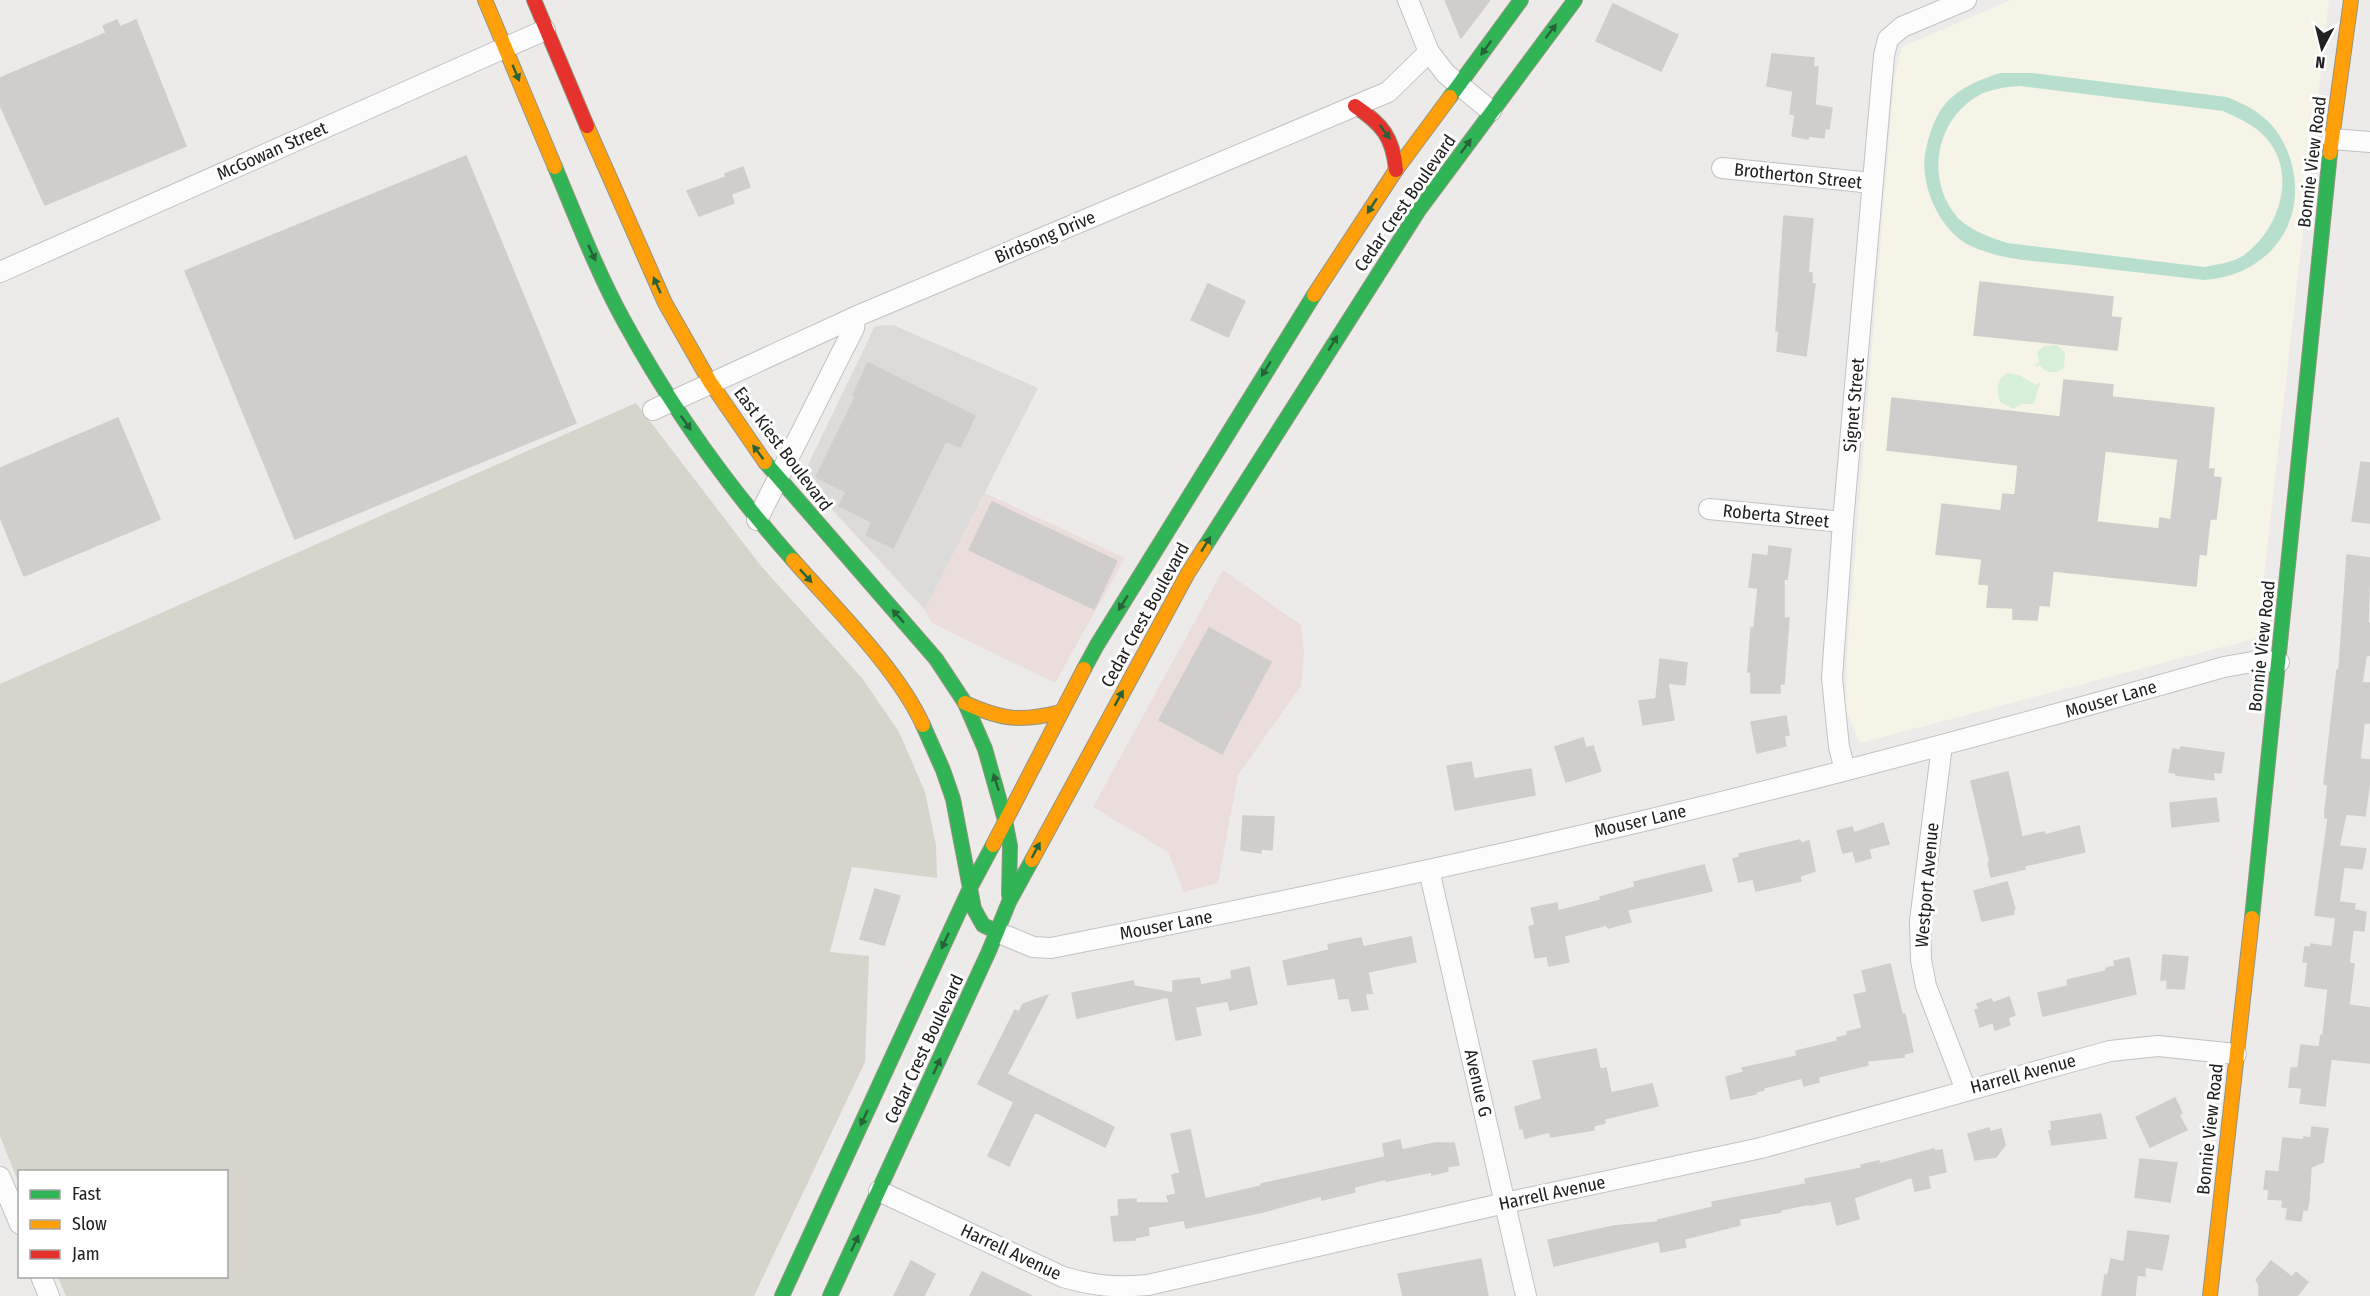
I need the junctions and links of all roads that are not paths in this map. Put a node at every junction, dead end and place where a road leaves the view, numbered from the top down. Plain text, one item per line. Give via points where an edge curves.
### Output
1 (485, 0) edge
2 (534, 0) edge
3 (1408, 0) edge
4 (1521, 0) edge
5 (1575, 0) edge
6 (1966, 0) edge
7 (2351, 0) edge
8 (545, 30) junction
9 (505, 49) junction
10 (1429, 52) junction
11 (1459, 85) junction
12 (1355, 105) junction
13 (1491, 111) junction
14 (2332, 139) junction
15 (2370, 142) edge
16 (1722, 168) dead end
17 (1396, 170) junction
18 (1873, 183) junction
19 (0, 272) edge
20 (855, 317) junction
21 (710, 382) junction
22 (671, 401) junction
23 (652, 410) dead end
24 (778, 479) junction
25 (1709, 509) dead end
26 (756, 520) junction
27 (1843, 522) junction
28 (2279, 662) junction
29 (965, 703) junction
30 (1061, 712) junction
31 (1942, 745) junction
32 (1845, 770) junction
33 (1005, 820) junction
34 (1429, 870) junction
35 (970, 888) junction
36 (1009, 902) junction
37 (997, 932) junction
38 (2236, 1054) junction
39 (1966, 1090) junction
40 (0, 1177) edge
41 (874, 1188) junction
42 (1505, 1203) junction
43 (18, 1219) edge
44 (42, 1278) edge
45 (2210, 1295) edge
46 (50, 1296) edge
47 (782, 1296) edge
48 (830, 1296) edge
49 (1526, 1296) edge

1 - 9 street
2 - 8 street, East Kiest Boulevard
3 - 10 street
4 -> 11 street, Cedar Crest Boulevard
13 -> 5 street, Cedar Crest Boulevard
6 - 18 street, Signet Street via 1902,27 1888,39
7 - 14 street, Bonnie View Road
8 - 9 street, McGowan Street
21 -> 8 street, East Kiest Boulevard via 665,303
9 - 19 street, McGowan Street
9 -> 22 street via 623,320
10 - 11 street
10 - 12 street, Birdsong Drive via 1388,92
11 - 13 street
11 - 17 street, Cedar Crest Boulevard
12 -> 17 street via 1384,127 1393,143
12 - 20 street, Birdsong Drive
36 -> 13 street, Cedar Crest Boulevard via 1183,570 1419,210
14 - 15 street
14 - 28 street, Bonnie View Road
16 - 18 street, Brotherton Street
17 -> 30 street, Cedar Crest Boulevard via 1293,326
18 - 27 street, Signet Street
20 - 21 street, Birdsong Drive
20 - 24 street via 854,328
21 - 22 street, Birdsong Drive
24 -> 21 street, East Kiest Boulevard
22 - 23 street, Birdsong Drive
22 -> 26 street
24 - 26 street
29 -> 24 street, East Kiest Boulevard via 936,659
25 - 27 street, Roberta Street
26 -> 35 street via 912,702 943,770
27 - 32 street, Signet Street via 1832,678
28 - 31 street, Mouser Lane via 2224,667
28 - 38 street, Bonnie View Road
29 - 30 street via 997,718 1028,721
33 -> 29 street, East Kiest Boulevard via 986,749
30 - 33 street, Cedar Crest Boulevard
31 - 32 street, Mouser Lane
31 - 39 street, Westport Avenue via 1920,921 1921,960 1926,986
32 - 34 street, Mouser Lane
33 - 35 street, Cedar Crest Boulevard
33 - 36 street, East Kiest Boulevard via 1010,846
34 - 37 street, Mouser Lane via 1052,948 1034,947
34 - 42 street, Avenue G
35 - 37 street via 974,909 983,925
35 -> 47 street, Cedar Crest Boulevard via 844,1174
36 - 37 street, Cedar Crest Boulevard
41 -> 37 street, Cedar Crest Boulevard
38 - 39 street, Harrell Avenue via 2158,1046 2110,1051
38 - 45 street, Bonnie View Road
39 - 42 street, Harrell Avenue via 1761,1148
40 - 43 street
41 - 42 street, Harrell Avenue via 1062,1277 1116,1288 1148,1285
48 -> 41 street, Cedar Crest Boulevard
42 - 49 street, Avenue G
44 - 46 street

